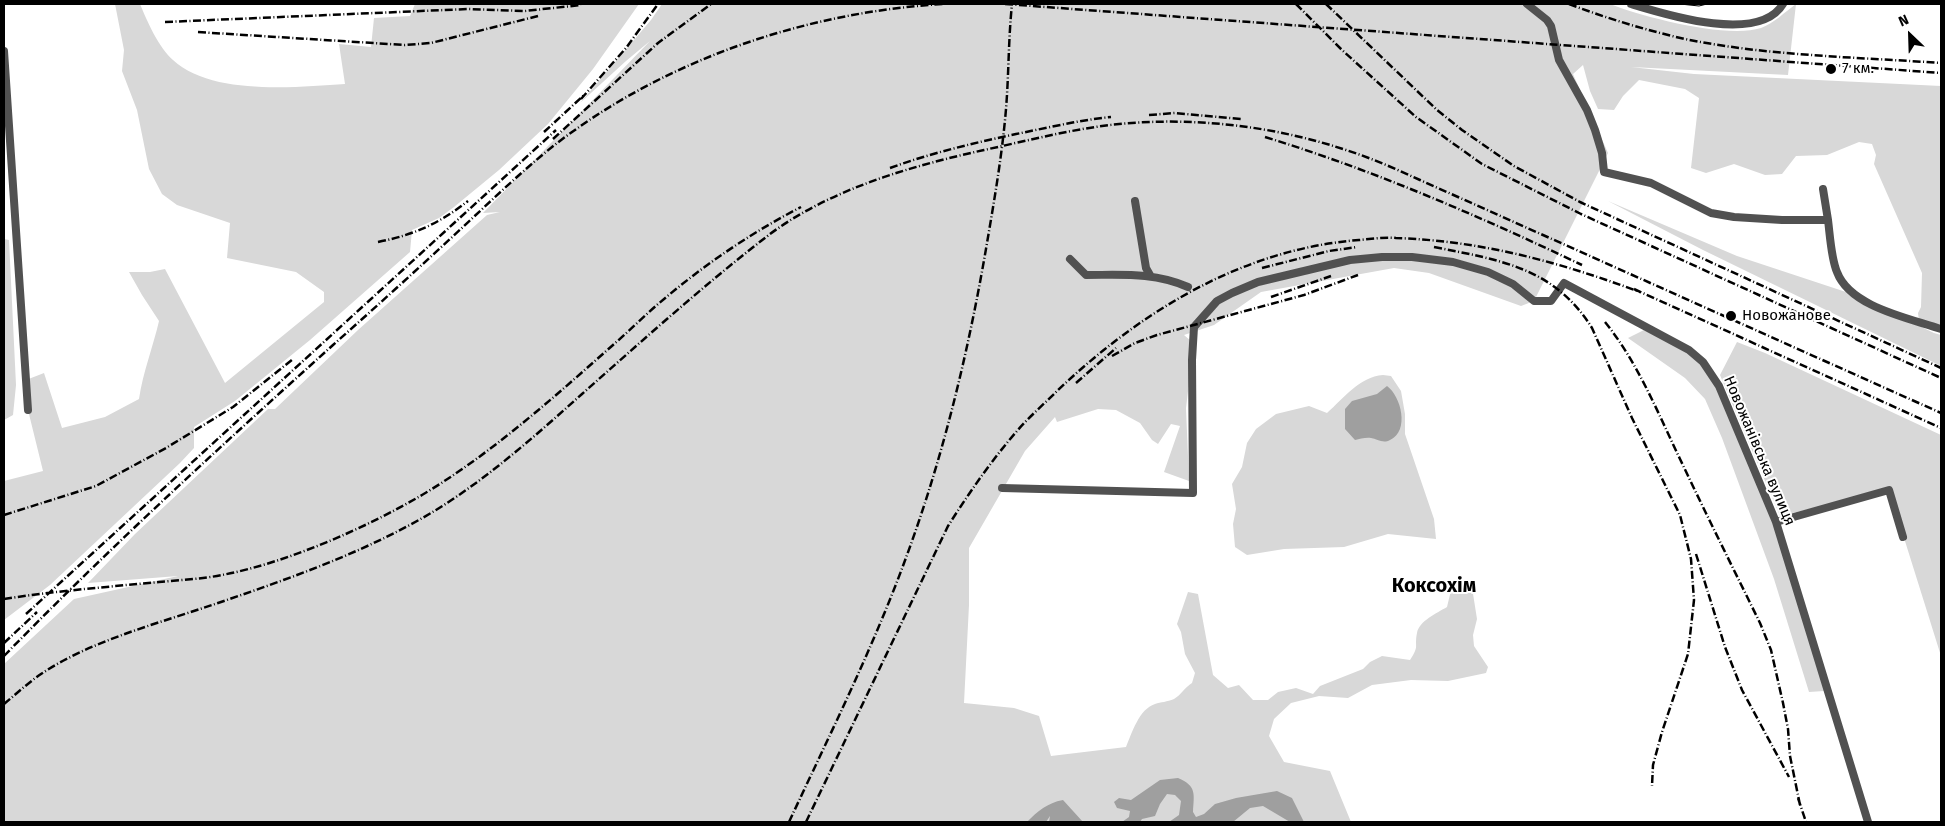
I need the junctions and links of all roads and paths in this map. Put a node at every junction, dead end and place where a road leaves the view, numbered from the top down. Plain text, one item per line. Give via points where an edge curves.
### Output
1 (1527, 4) edge
2 (1631, 4) edge
3 (1783, 4) edge
4 (1652, 7) edge
5 (4, 51) edge
6 (1823, 189) dead end
7 (1135, 200) dead end
8 (1828, 220) junction
9 (1070, 259) dead end
10 (1150, 275) junction
11 (1188, 287) dead end
12 (1941, 329) edge
13 (28, 410) dead end
14 (1002, 488) dead end
15 (1776, 522) junction
16 (1903, 537) dead end
17 (1868, 822) edge

1 - 8 street via 1551,26 1559,60 1595,130 1604,172 1651,183 1711,213 1782,220
2 - 4 street
3 - 4 street via 1771,17 1741,24 1721,24
5 - 13 street
6 - 8 street
7 - 10 street via 1146,268
8 - 12 street via 1836,272 1848,290 1874,306
9 - 10 street via 1086,275
10 - 11 street
14 - 15 street, Новожанівська вулиця via 1193,493 1194,327 1204,315 1218,301 1258,282 1350,260 1412,257 1488,272 1513,284 1534,301 1551,302 1564,283 1689,350 1703,362 1719,386
15 - 16 street via 1889,490
15 - 17 street, Новожанівська вулиця

